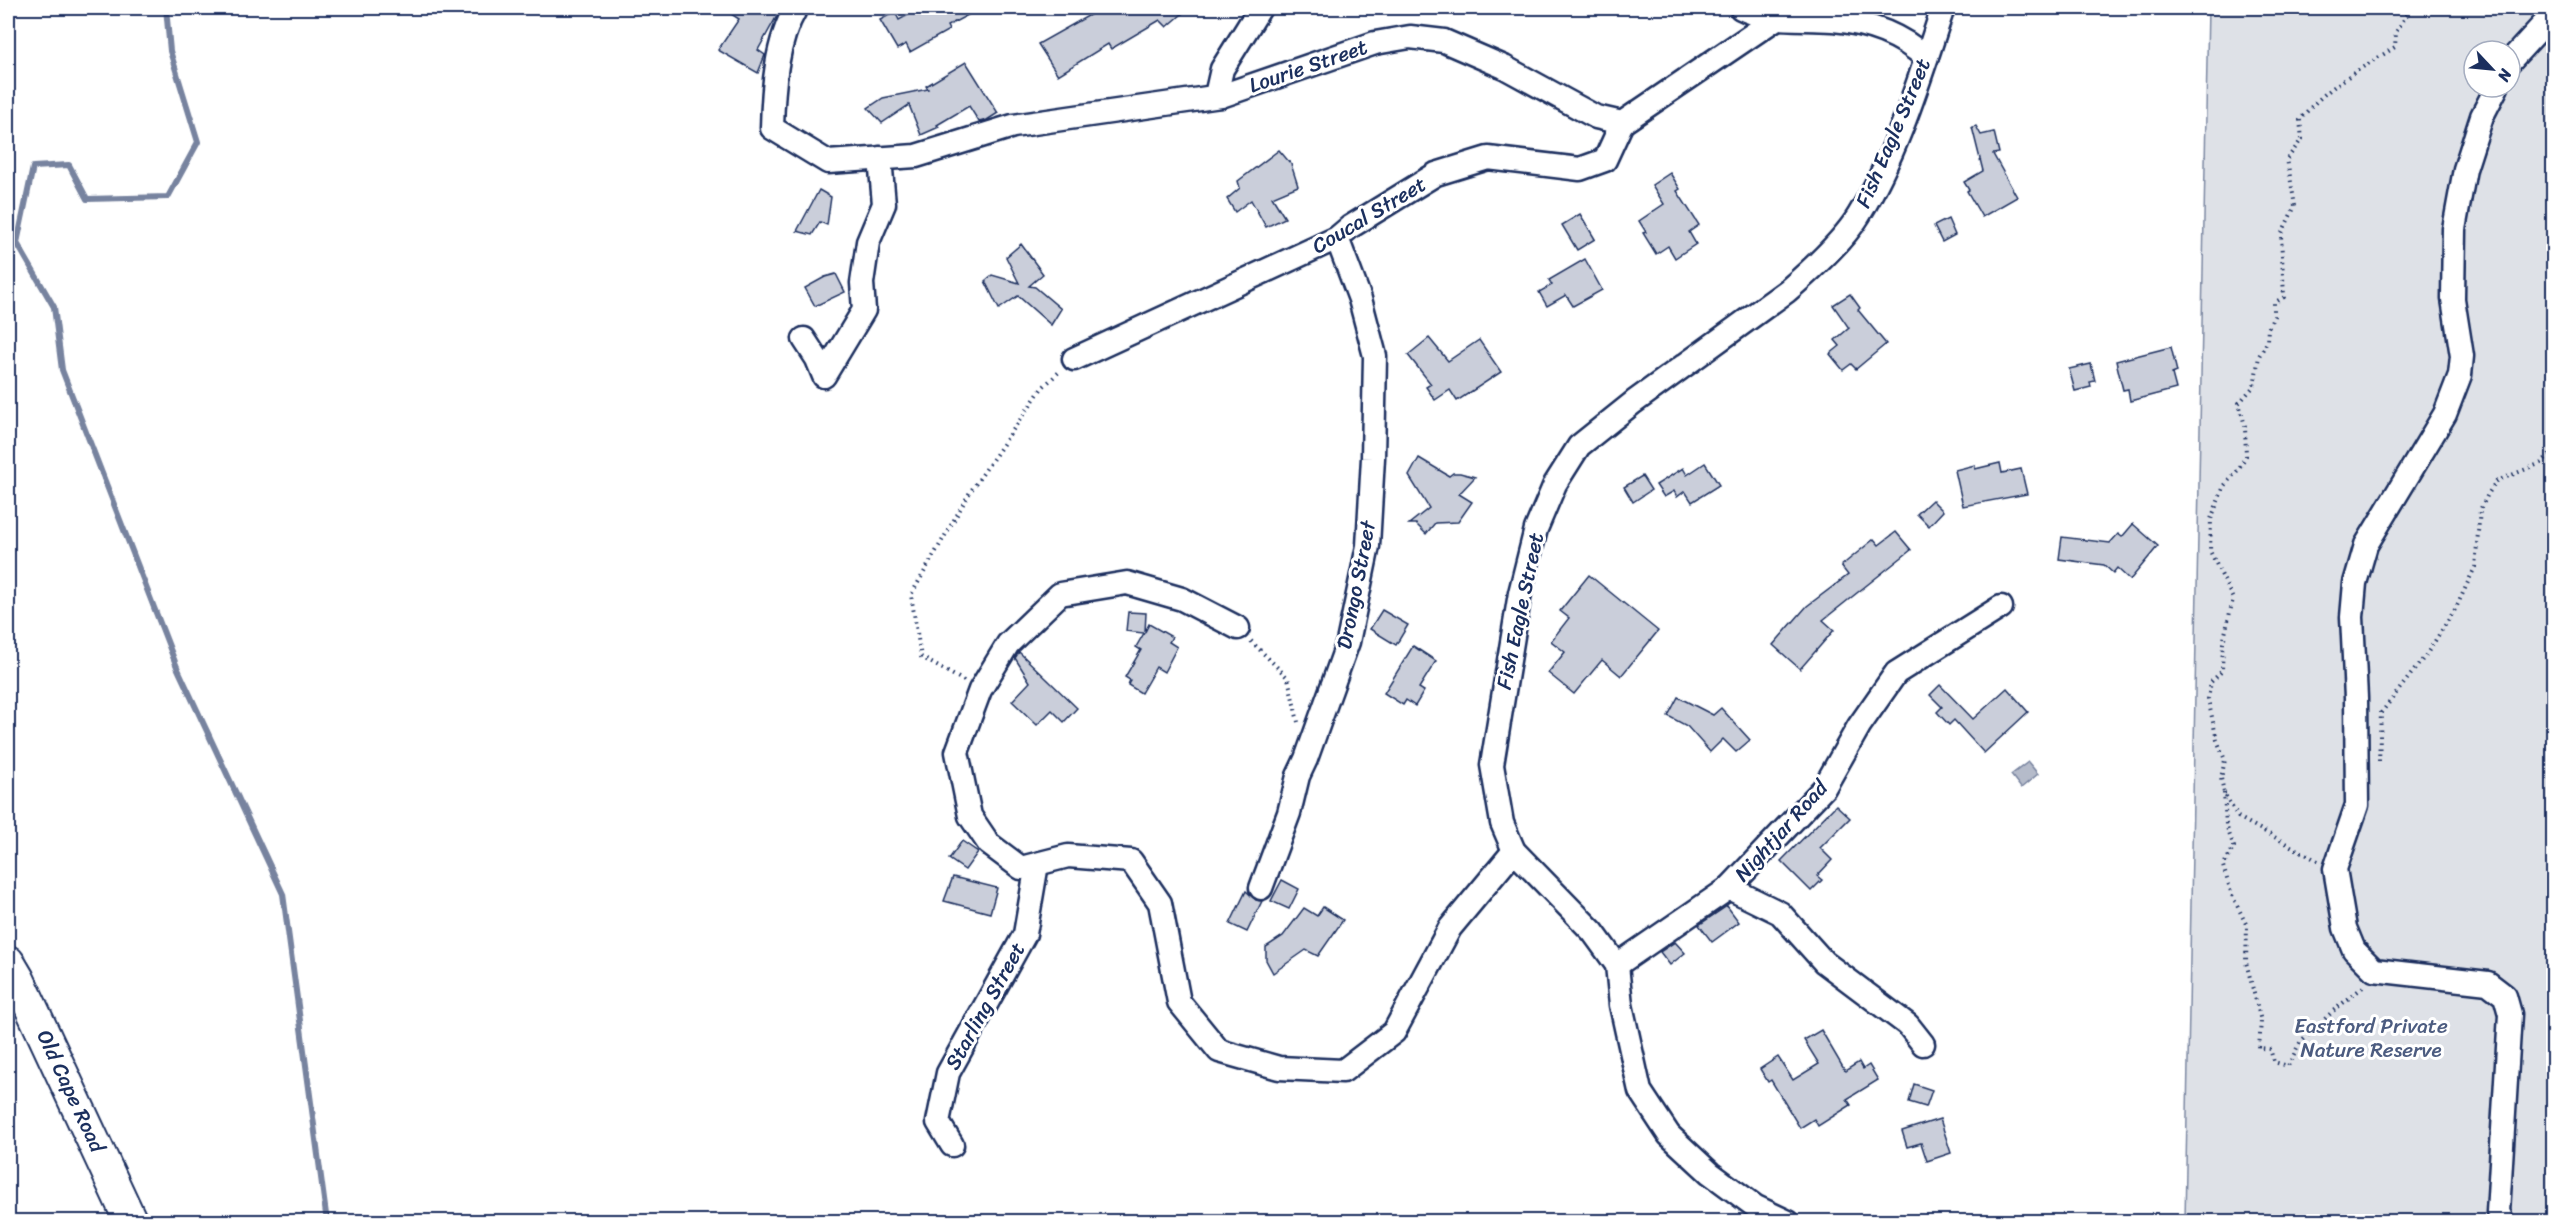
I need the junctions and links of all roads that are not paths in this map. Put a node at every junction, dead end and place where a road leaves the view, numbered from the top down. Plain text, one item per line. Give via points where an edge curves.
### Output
1 (796, 8) edge
2 (1260, 8) edge
3 (1943, 8) edge
4 (1756, 12) edge
5 (2553, 13) edge
6 (2522, 48) edge
7 (1926, 58) junction
8 (1221, 96) junction
9 (2491, 99) edge
10 (1622, 123) junction
11 (880, 158) junction
12 (1336, 238) junction
13 (804, 339) dead end
14 (1074, 358) road end
15 (2001, 606) dead end
16 (1238, 628) road end
17 (1514, 851) junction
18 (1037, 864) junction
19 (1262, 888) dead end
20 (1729, 888) junction
21 (8, 962) edge
22 (1617, 965) junction
23 (1923, 1044) dead end
24 (952, 1145) dead end
25 (131, 1221) edge
26 (1788, 1221) edge
27 (2503, 1221) edge

1 - 11 street, Lourie Street via 789,20 773,85 772,128 828,162
2 - 8 street via 1222,69 1217,91
3 - 7 street, Fish Eagle Street
4 - 7 street via 1880,28 1911,44
4 - 10 street
5 - 6 street
7 - 17 street, Fish Eagle Street via 1886,162 1852,224 1787,291 1579,446 1555,484 1536,529 1520,593 1492,765 1502,823
8 - 10 street, Lourie Street via 1375,43 1410,37 1444,41 1504,67 1596,117
8 - 11 street, Lourie Street via 1013,126 916,156
9 - 27 street via 2465,169 2454,229 2453,299 2462,356 2460,375 2445,414 2366,545 2355,583 2352,617 2357,805 2335,869 2345,928 2354,950 2374,970 2488,983 2505,996 2510,1014 2498,1212
10 - 12 street, Coucal Street via 1605,160 1580,170 1488,158 1436,174
11 - 13 street via 884,204 868,242 862,283 864,310 824,376
12 - 14 street, Coucal Street
12 - 19 street, Drongo Street via 1360,299 1375,356 1368,546 1348,642
15 - 20 street, Nightjar Road via 1896,673 1859,726 1824,788
16 - 18 street via 1182,599 1127,584 1060,594 1008,644 980,690 957,752 970,816 989,844 1021,868
17 - 18 street via 1450,928 1394,1032 1343,1071 1279,1068 1219,1051 1179,1002 1160,903 1131,861 1068,856
17 - 22 street, Fish Eagle Street via 1593,932
18 - 24 street, Starling Street via 1025,934 948,1072 938,1122
20 - 22 street, Nightjar Road
20 - 23 street via 1780,913 1824,962 1908,1025
21 - 25 street, Old Cape Road
22 - 26 street via 1621,1005 1641,1091 1669,1136 1756,1207

